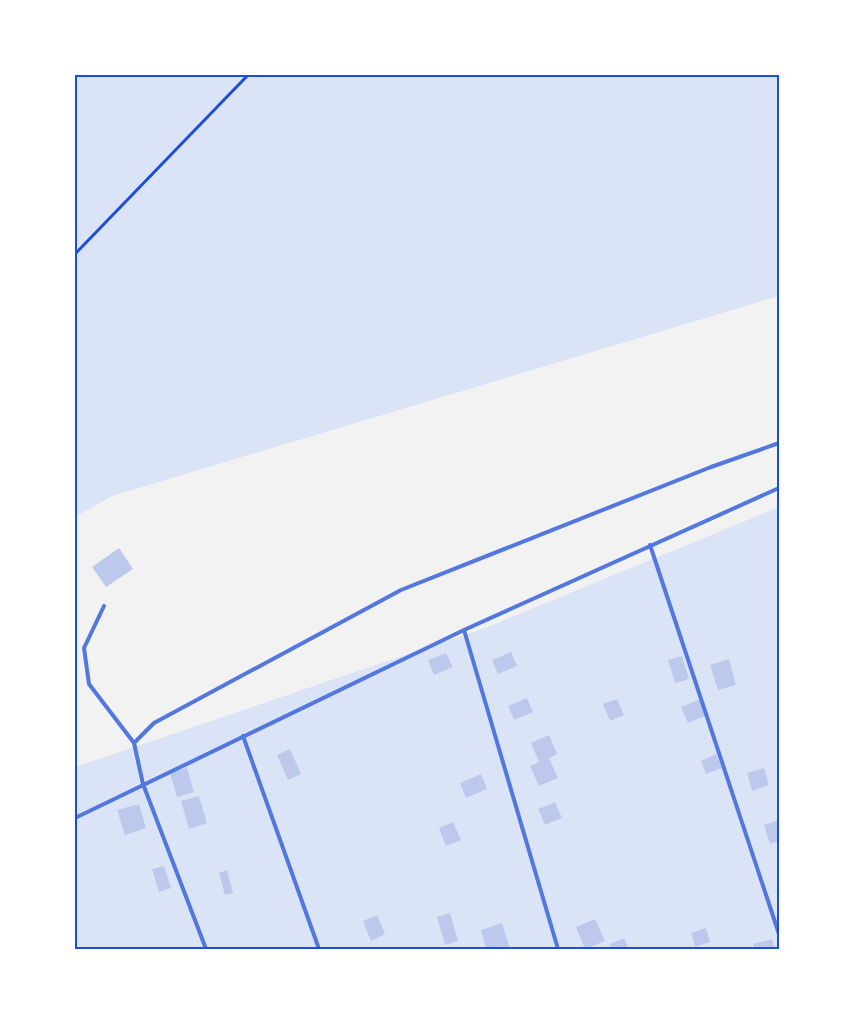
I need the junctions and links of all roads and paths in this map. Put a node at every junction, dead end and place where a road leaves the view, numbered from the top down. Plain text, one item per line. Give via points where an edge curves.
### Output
1 (248, 75) edge
2 (75, 254) edge
3 (779, 443) edge
4 (779, 488) edge
5 (650, 545) junction
6 (104, 606) dead end
7 (464, 630) junction
8 (243, 736) junction
9 (134, 743) junction
10 (143, 784) junction
11 (75, 818) edge
12 (779, 934) edge
13 (206, 949) edge
14 (320, 949) edge
15 (558, 949) edge

1 - 2 path
3 - 9 lane via 401,590 154,723
4 - 5 lane
5 - 7 lane
5 - 12 lane
6 - 9 lane via 84,648 89,684
7 - 8 lane
7 - 15 lane
8 - 10 lane
8 - 14 lane
9 - 10 lane
10 - 11 lane
10 - 13 lane

